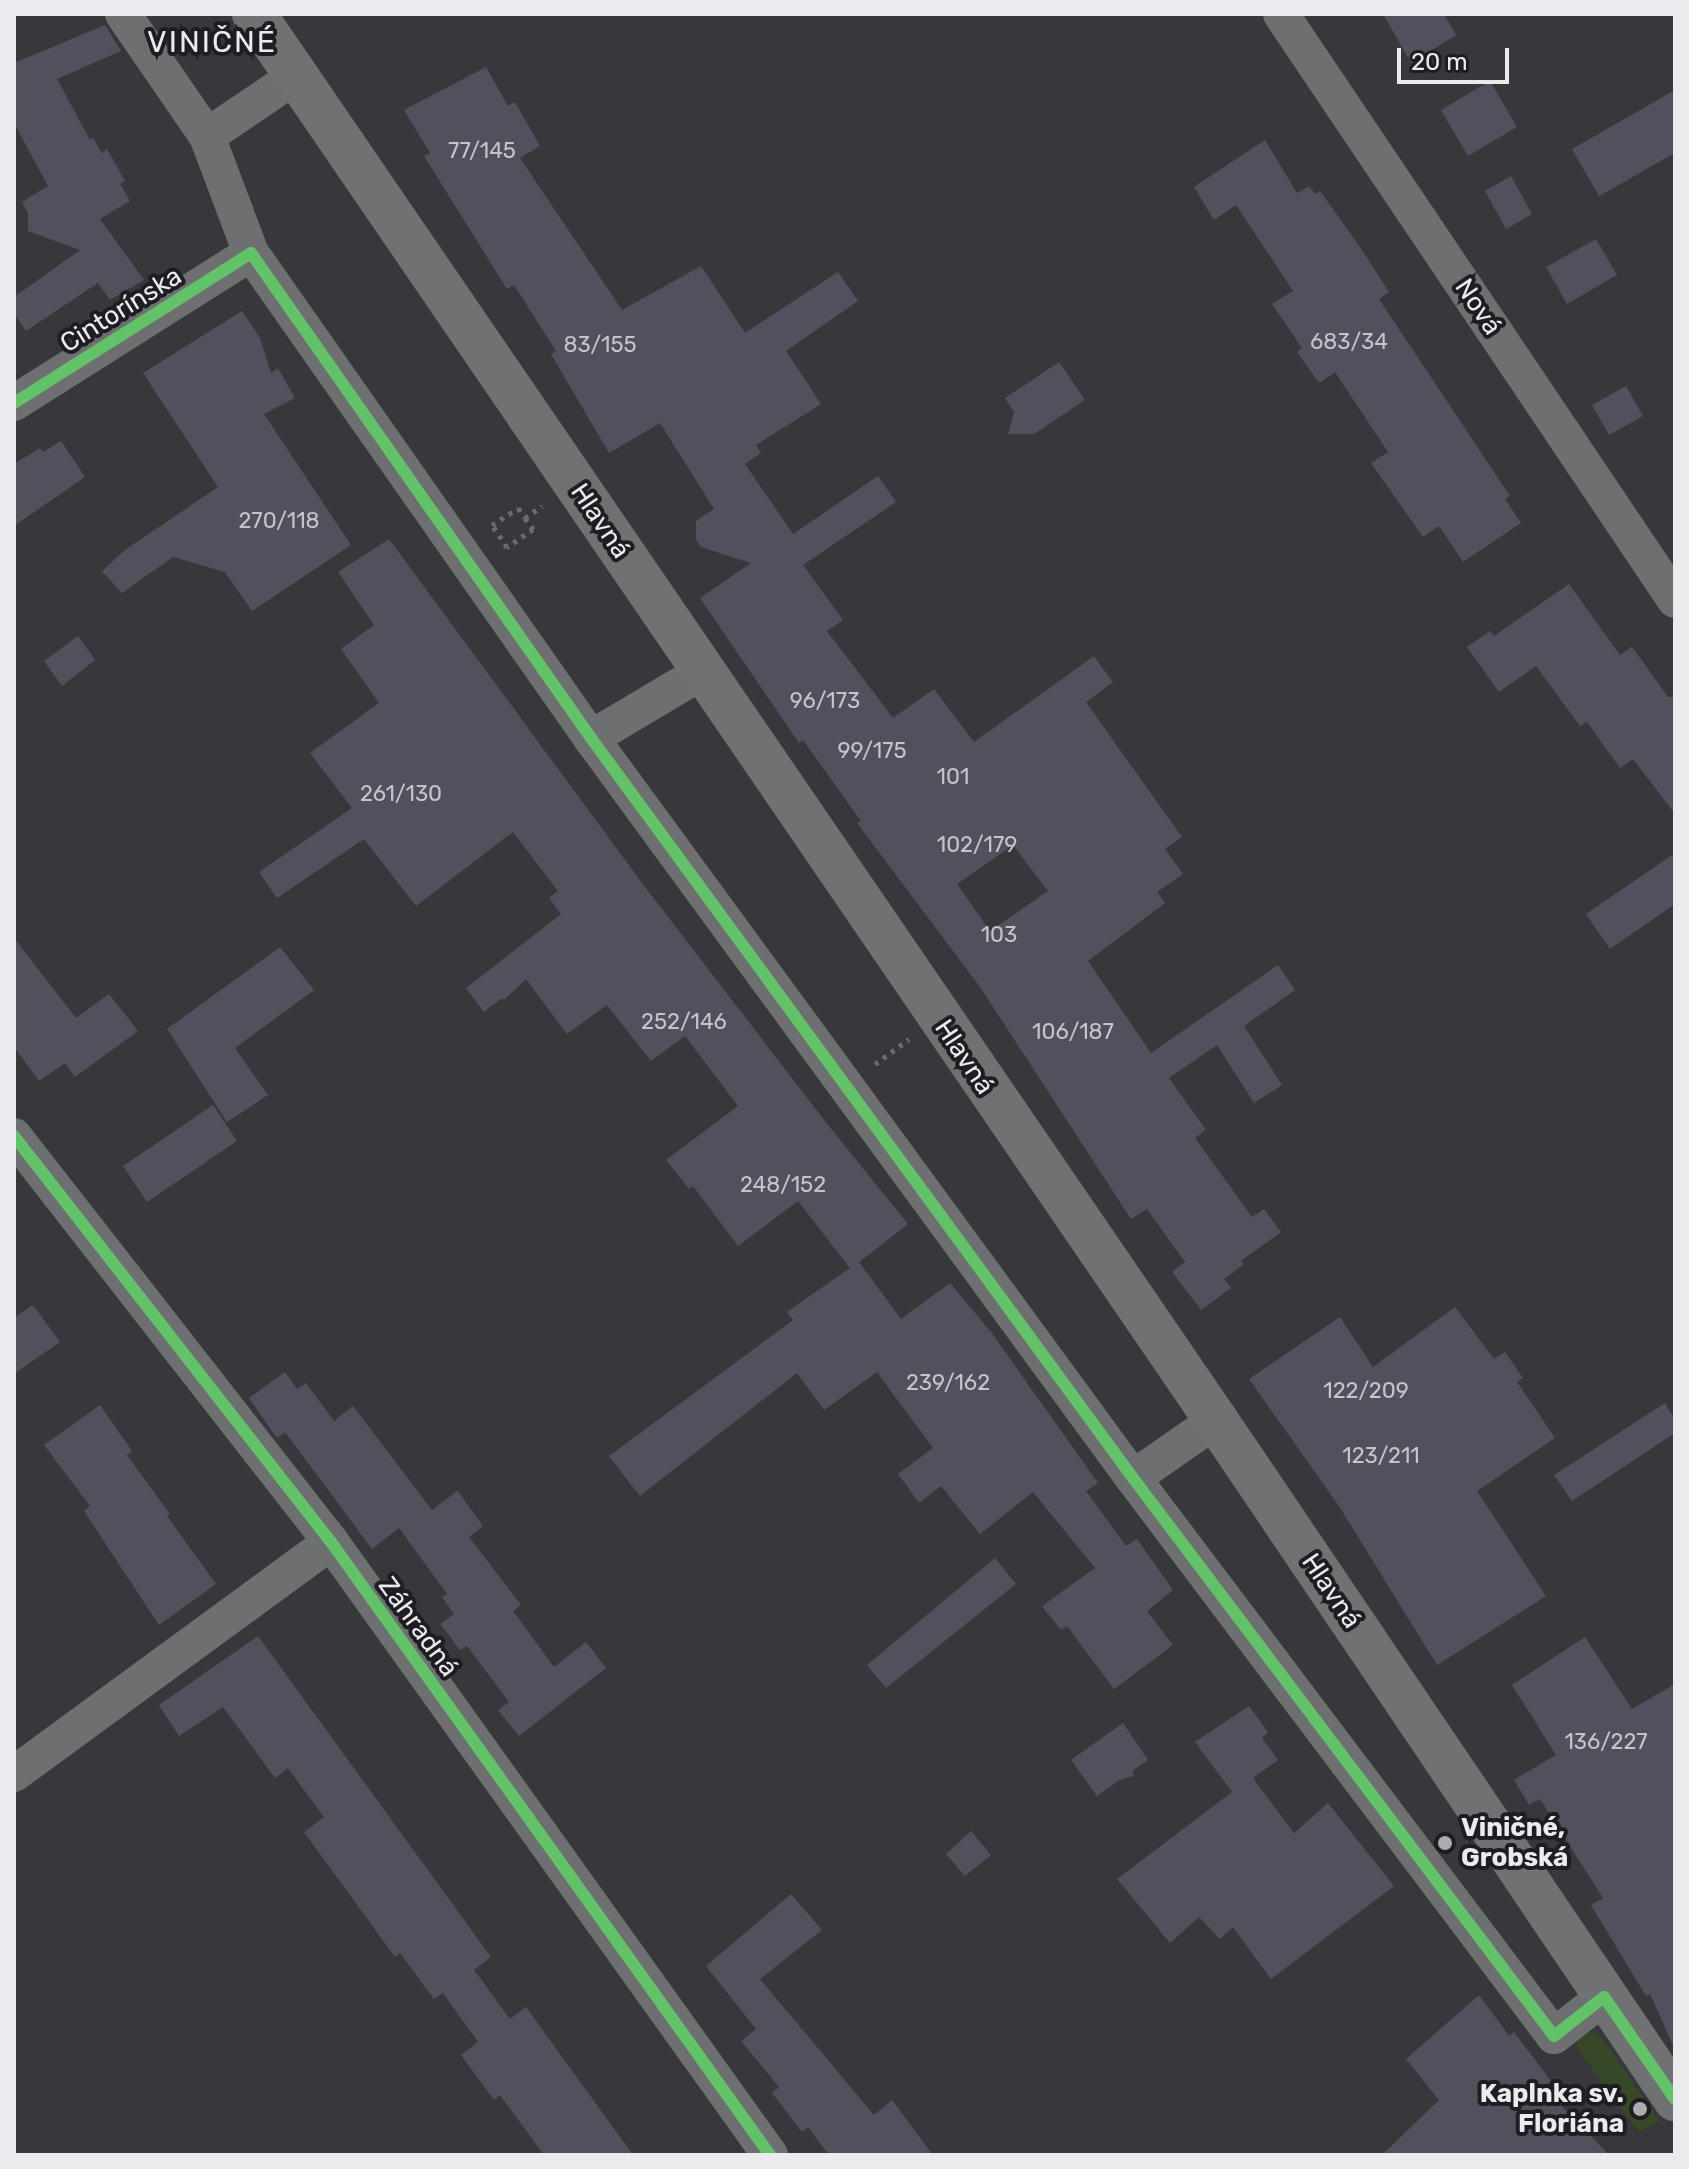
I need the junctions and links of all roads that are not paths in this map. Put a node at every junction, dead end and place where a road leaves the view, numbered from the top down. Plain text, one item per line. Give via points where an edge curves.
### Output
1 (123, 14) edge
2 (254, 14) edge
3 (1281, 14) edge
4 (296, 76) junction
5 (207, 136) junction
6 (251, 253) junction
7 (14, 403) edge
8 (1675, 600) edge
9 (702, 672) junction
10 (591, 738) junction
11 (14, 1136) edge
12 (1216, 1420) junction
13 (1133, 1478) junction
14 (331, 1542) junction
15 (14, 1774) edge
16 (1604, 1997) junction
17 (1675, 2099) edge
18 (770, 2155) edge

1 - 5 street
2 - 4 main road, Hlavná
3 - 8 street, Nová
4 - 5 street
4 - 9 main road, Hlavná
5 - 6 street
6 - 7 street, Cintorínska
6 - 10 street
9 - 10 street
9 - 12 main road, Hlavná
10 - 13 street
11 - 14 street, Záhradná
12 - 13 street
12 - 16 main road, Hlavná
13 - 16 street via 1554,2036
14 - 15 street
14 - 18 street, Záhradná
16 - 17 main road, Hlavná

